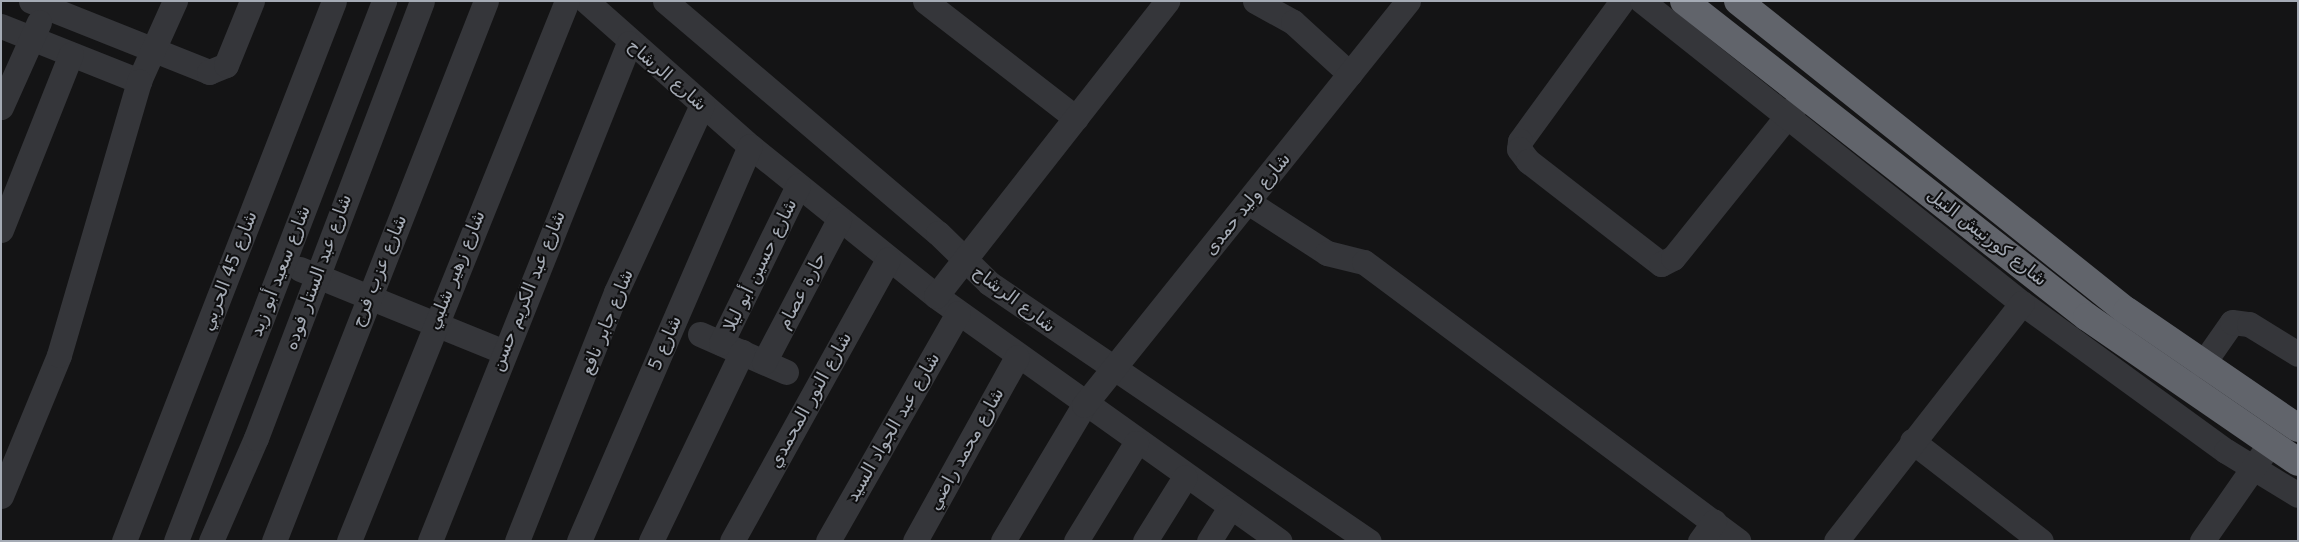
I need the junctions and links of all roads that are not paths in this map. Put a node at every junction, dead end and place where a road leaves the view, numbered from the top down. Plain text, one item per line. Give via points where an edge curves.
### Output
1 (175, 1) edge
2 (252, 1) edge
3 (334, 1) edge
4 (384, 1) edge
5 (422, 1) edge
6 (486, 1) edge
7 (567, 1) edge
8 (586, 1) edge
9 (665, 1) edge
10 (925, 1) edge
11 (1167, 1) edge
12 (1255, 1) edge
13 (1408, 1) edge
14 (1622, 1) edge
15 (1642, 1) edge
16 (1684, 1) edge
17 (1738, 1) edge
18 (38, 4) edge
19 (1, 26) edge
20 (32, 38) junction
21 (629, 43) junction
22 (153, 51) junction
23 (71, 54) junction
24 (1350, 74) junction
25 (139, 81) junction
26 (1805, 95) junction
27 (702, 105) junction
28 (1, 107) edge
29 (1787, 117) junction
30 (1076, 118) junction
31 (750, 146) junction
32 (798, 186) junction
33 (1248, 202) junction
34 (839, 220) junction
35 (1, 230) edge
36 (888, 259) junction
37 (964, 261) junction
38 (283, 262) junction
39 (315, 275) junction
40 (936, 296) junction
41 (369, 297) junction
42 (2022, 302) junction
43 (958, 313) junction
44 (434, 324) junction
45 (504, 352) junction
46 (743, 353) junction
47 (2298, 354) edge
48 (1017, 357) junction
49 (2202, 366) junction
50 (1112, 370) junction
51 (2186, 389) junction
52 (1084, 405) junction
53 (2298, 428) edge
54 (1912, 441) junction
55 (1136, 443) junction
56 (2270, 444) junction
57 (2298, 462) edge
58 (2253, 469) junction
59 (1185, 477) junction
60 (2298, 495) edge
61 (1, 496) edge
62 (1230, 507) junction
63 (1707, 532) edge
64 (124, 541) edge
65 (176, 541) edge
66 (211, 541) edge
67 (274, 541) edge
68 (349, 541) edge
69 (430, 541) edge
70 (517, 541) edge
71 (580, 541) edge
72 (651, 541) edge
73 (732, 541) edge
74 (828, 541) edge
75 (914, 541) edge
76 (1003, 541) edge
77 (1076, 541) edge
78 (1145, 541) edge
79 (1210, 541) edge
80 (1279, 541) edge
81 (1369, 541) edge
82 (1738, 541) edge
83 (1836, 541) edge
84 (2041, 541) edge
85 (2202, 541) edge

1 - 22 street
2 - 22 street via 226,65 218,71
3 - 64 street, شارع 45 الحربي
4 - 38 street, شارع سعيد أبو زيد
5 - 39 street, شارع عبد الستار فوده
6 - 41 street, شارع عزب فرج
7 - 44 street, شارع زهير شلبي
8 - 21 street, شارع الرشاح
9 - 37 street, شارع الرشاح via 938,233
10 - 30 street
11 - 30 street
12 - 24 street via 1292,22
13 - 24 street, شارع وليد حمدى
14 - 29 street via 1520,141 1520,149 1528,161 1661,264 1673,258
15 - 29 street
16 - 26 highway, شارع كورنيش النيل
17 - 49 highway, شارع كورنيش النيل
18 - 20 street
18 - 22 street
19 - 20 street
20 - 23 street
20 - 28 street
21 - 27 street, شارع الرشاح
21 - 45 street, شارع عبد الكريم حسن
22 - 25 street
23 - 25 street
23 - 35 street
24 - 33 street, شارع وليد حمدى
25 - 61 street via 59,355
26 - 29 street
26 - 51 highway, شارع كورنيش النيل
27 - 31 street, شارع الرشاح
27 - 70 street, شارع جابر نافع via 616,292
29 - 42 street
30 - 37 street
31 - 32 street, شارع الرشاح
31 - 71 street, شارع 5
32 - 34 street, شارع الرشاح
32 - 46 street, شارع حسين أبو ليلا
33 - 50 street, شارع وليد حمدى
33 - 63 street via 1327,253 1364,262
34 - 36 street, شارع الرشاح
34 - 46 street, حارة عصام
36 - 40 street, شارع الرشاح
36 - 73 street, شارع النور المحمدي
37 - 40 street
37 - 50 street, شارع الرشاح
38 - 39 street
38 - 65 street, شارع سعيد أبو زيد
39 - 41 street
39 - 66 street, شارع عبد الستار فوده via 256,438
40 - 43 street, شارع الرشاح
41 - 44 street
41 - 67 street, شارع عزب فرج
42 - 54 street
42 - 58 street
43 - 48 street, شارع الرشاح
43 - 74 street, شارع عبد الجواد السيد
44 - 45 street
44 - 68 street, شارع زهير شلبي
45 - 69 street, شارع عبد الكريم حسن
46 - 72 street
47 - 49 street via 2248,324 2232,322
48 - 52 street, شارع الرشاح
48 - 75 street, شارع محمد راضي
49 - 51 highway
49 - 53 highway, شارع كورنيش النيل
50 - 52 street, شارع وليد حمدى
50 - 81 street, شارع الرشاح
51 - 56 highway, شارع كورنيش النيل
52 - 55 street, شارع الرشاح
52 - 76 street, شارع وليد حمدى
54 - 83 street
54 - 84 street
55 - 59 street, شارع الرشاح
55 - 77 street
56 - 57 highway, شارع كورنيش النيل
56 - 58 street
58 - 60 street
58 - 85 street
59 - 62 street, شارع الرشاح
59 - 78 street
62 - 79 street
62 - 80 street, شارع الرشاح
63 - 82 street

